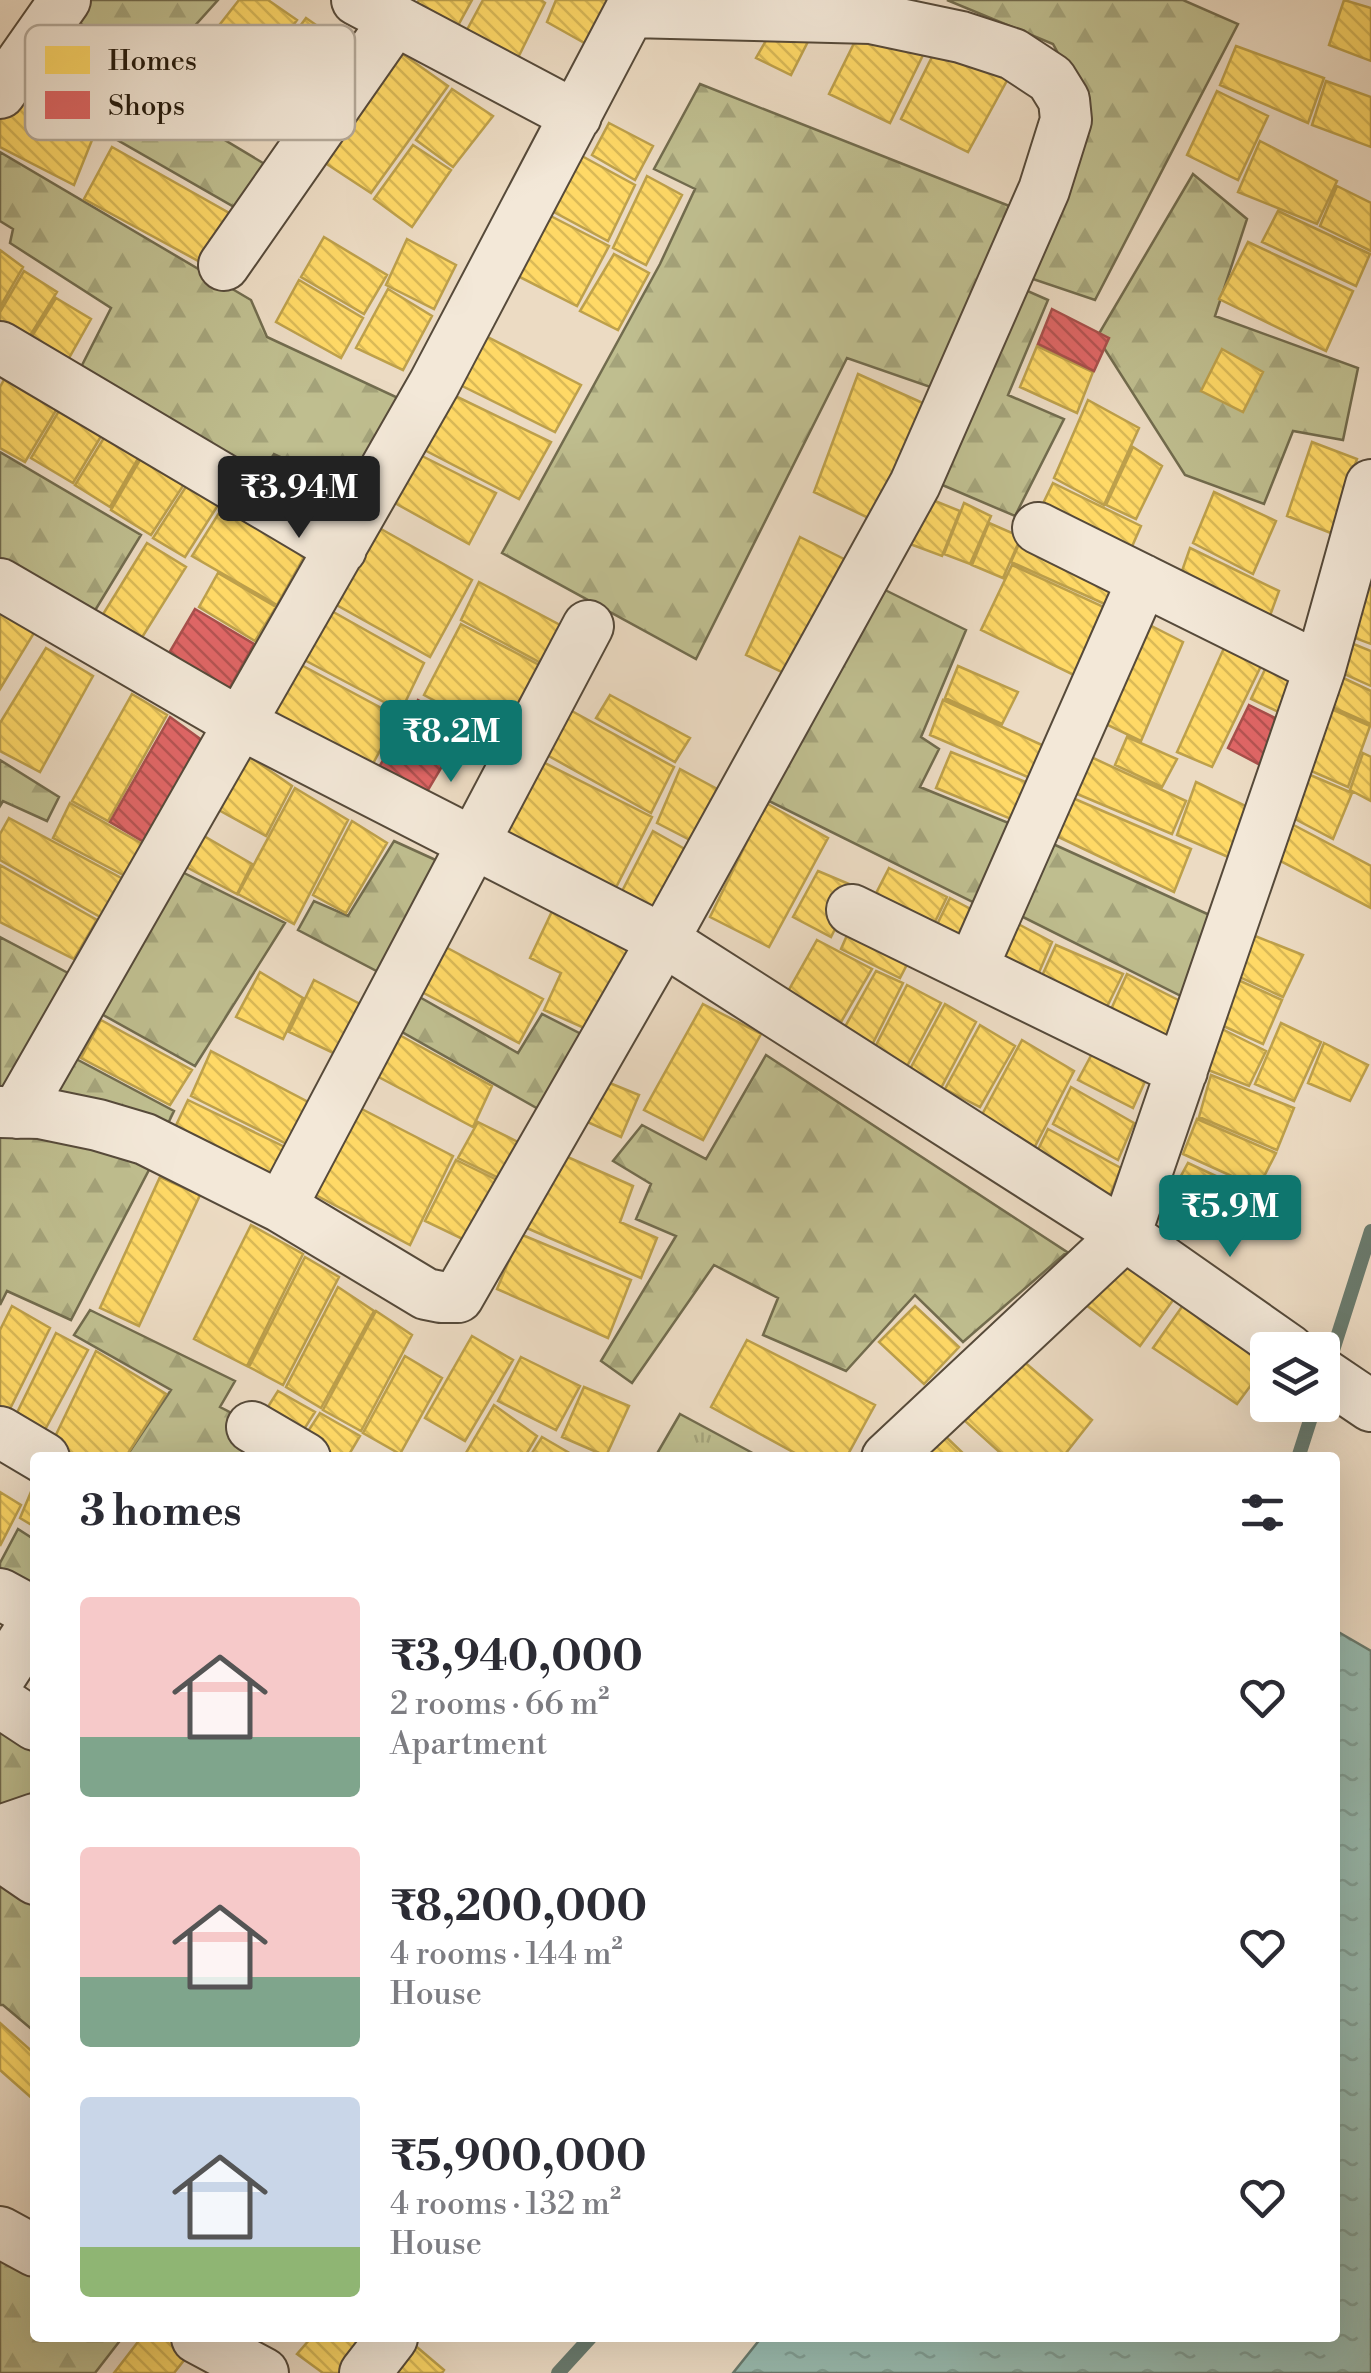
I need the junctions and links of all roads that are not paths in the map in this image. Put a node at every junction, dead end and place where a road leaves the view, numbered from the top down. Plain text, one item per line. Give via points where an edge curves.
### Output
1 (66, 0) edge
2 (633, 6) edge
3 (376, 10) edge
4 (48, 25) edge
5 (355, 45) edge
6 (25, 58) edge
7 (0, 93) edge
8 (576, 116) junction
9 (299, 140) edge
10 (224, 265) dead end
11 (0, 347) edge
12 (1371, 485) edge
13 (1038, 528) dead end
14 (340, 549) junction
15 (1143, 580) junction
16 (0, 584) edge
17 (588, 626) dead end
18 (1320, 668) junction
19 (241, 724) junction
20 (474, 841) junction
21 (852, 910) dead end
22 (664, 940) junction
23 (972, 968) junction
24 (1182, 1070) junction
25 (8, 1112) edge
26 (281, 1208) junction
27 (1126, 1235) junction
28 (1263, 1332) edge
29 (1340, 1386) edge
30 (1371, 1406) edge
31 (252, 1426) dead end
32 (0, 1432) edge
33 (34, 1452) edge
34 (295, 1452) edge
35 (893, 1452) edge
36 (0, 1594) edge
37 (30, 1610) edge
38 (30, 1632) edge
39 (0, 1677) edge
40 (0, 1702) edge
41 (30, 1721) edge
42 (30, 1821) edge
43 (0, 1831) edge
44 (0, 1855) edge
45 (30, 1876) edge
46 (0, 2232) edge
47 (30, 2247) edge
48 (205, 2342) edge
49 (389, 2342) edge
50 (263, 2373) edge
51 (365, 2373) edge

1 - 4 street
2 - 8 street
2 - 22 street via 871,18 961,37 1013,54 1050,78 1064,100 1066,120 1044,190 915,484
3 - 5 street
3 - 8 street
6 - 7 street
8 - 14 street
9 - 10 street
11 - 14 street
12 - 18 street
13 - 15 street
14 - 19 street
15 - 18 street
15 - 23 street
16 - 19 street
17 - 20 street
18 - 24 street
19 - 20 street
19 - 25 street
20 - 22 street
20 - 26 street
21 - 23 street
22 - 26 street via 458,1297 426,1294
22 - 27 street
23 - 24 street
24 - 27 street
25 - 26 street via 145,1138
27 - 28 street
27 - 35 street
29 - 30 street
31 - 34 street
32 - 33 street
36 - 37 street
38 - 39 street
40 - 41 street
42 - 43 street
44 - 45 street
46 - 47 street
48 - 50 street
49 - 51 street

